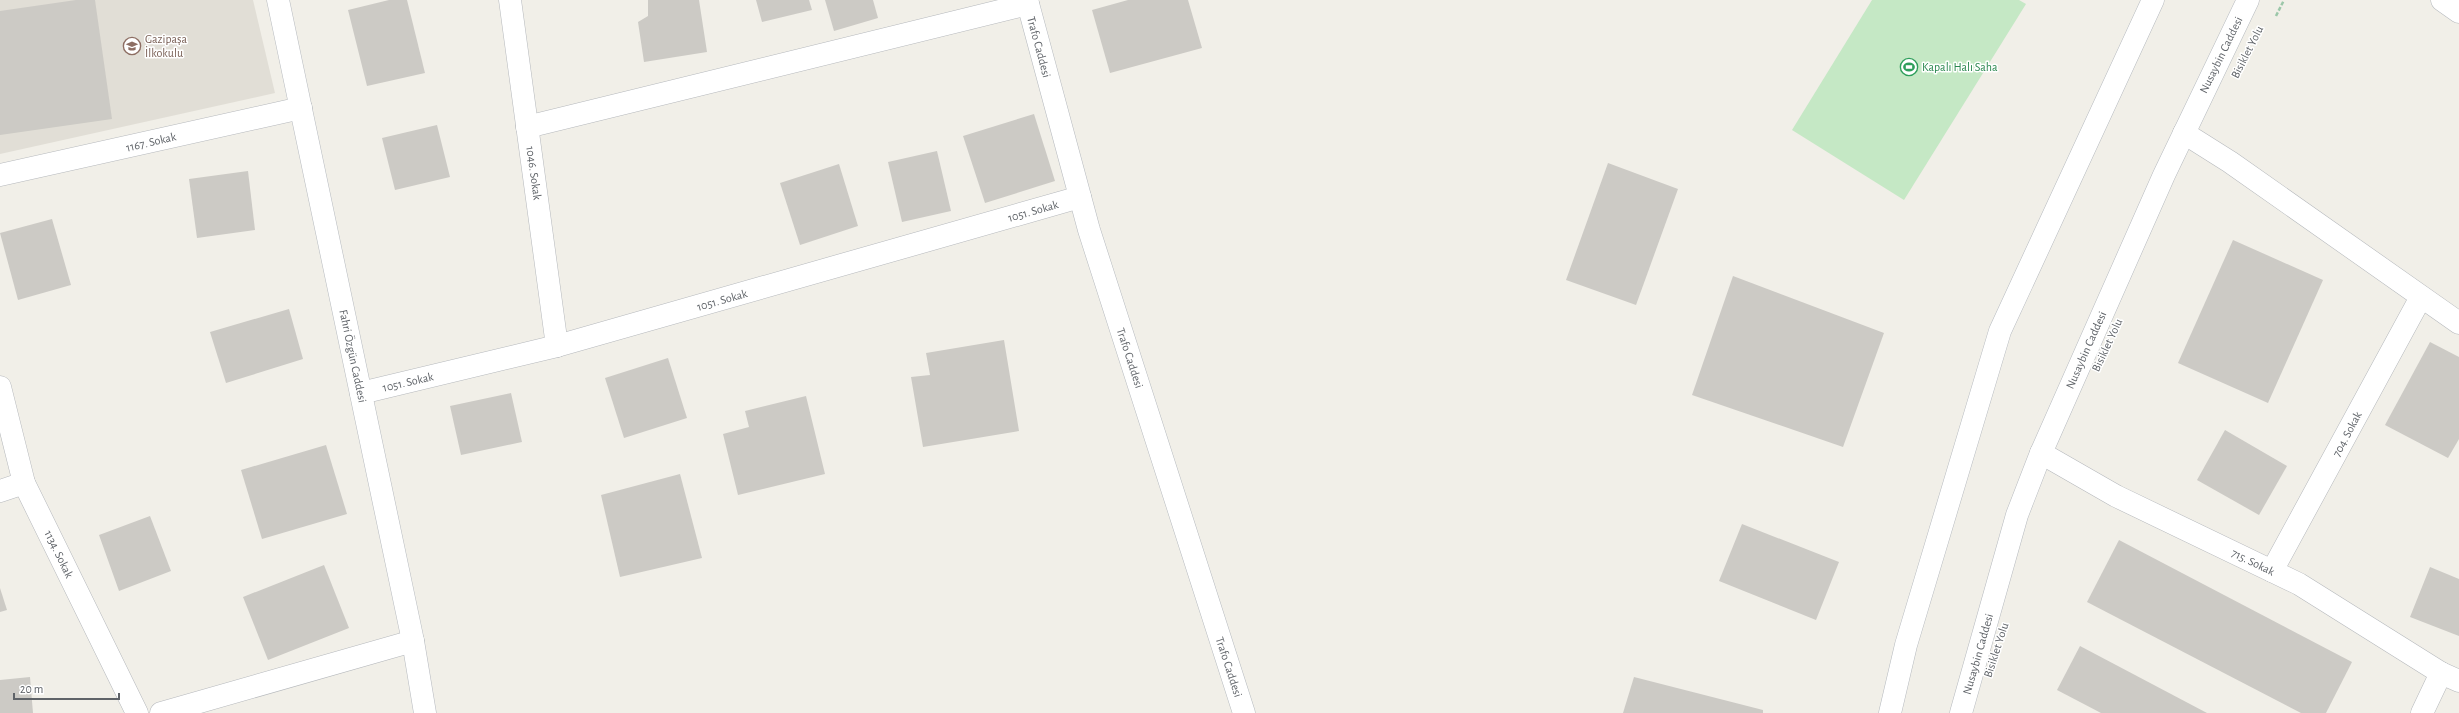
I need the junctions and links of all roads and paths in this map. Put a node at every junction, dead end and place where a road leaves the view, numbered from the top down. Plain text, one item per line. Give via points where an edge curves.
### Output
1 (278, 0) edge
2 (510, 0) edge
3 (2153, 0) edge
4 (2248, 0) edge
5 (2284, 0) edge
6 (2442, 0) edge
7 (1027, 2) edge
8 (2459, 12) edge
9 (2273, 21) dead end
10 (301, 108) junction
11 (527, 127) junction
12 (2184, 133) junction
13 (0, 175) edge
14 (1080, 197) junction
15 (2421, 297) junction
16 (2459, 323) edge
17 (557, 346) junction
18 (0, 387) edge
19 (361, 393) junction
20 (2041, 453) junction
21 (24, 483) junction
22 (0, 491) edge
23 (2272, 571) junction
24 (413, 641) junction
25 (2450, 677) edge
26 (137, 713) edge
27 (161, 713) edge
28 (425, 713) edge
29 (1244, 713) edge
30 (1890, 713) edge
31 (1962, 713) edge
32 (2422, 713) edge

1 - 10 street, Fahri Özgün Caddesi
2 - 11 street, 1046. Sokak
3 - 30 street via 2000,331 1909,637
4 - 12 street, Nusaybin Caddesi
5 - 9 path, Bisiklet Yolu
6 - 8 street
7 - 11 street
7 - 14 street, Trafo Caddesi
10 - 13 street, 1167. Sokak
10 - 19 street, Fahri Özgün Caddesi
11 - 17 street, 1046. Sokak
12 - 15 street
12 - 20 street, Nusaybin Caddesi
14 - 17 street, 1051. Sokak
14 - 29 street, Trafo Caddesi
15 - 16 street
15 - 23 street, 704. Sokak
17 - 19 street, 1051. Sokak
18 - 21 street, 1134. Sokak
19 - 24 street, Fahri Özgün Caddesi
20 - 23 street, 715. Sokak via 2116,496
20 - 31 street, Nusaybin Caddesi via 2016,515
21 - 22 street
21 - 26 street, 1134. Sokak
23 - 25 street, 715. Sokak via 2299,584
24 - 27 street
24 - 28 street, Fahri Özgün Caddesi
25 - 32 street

